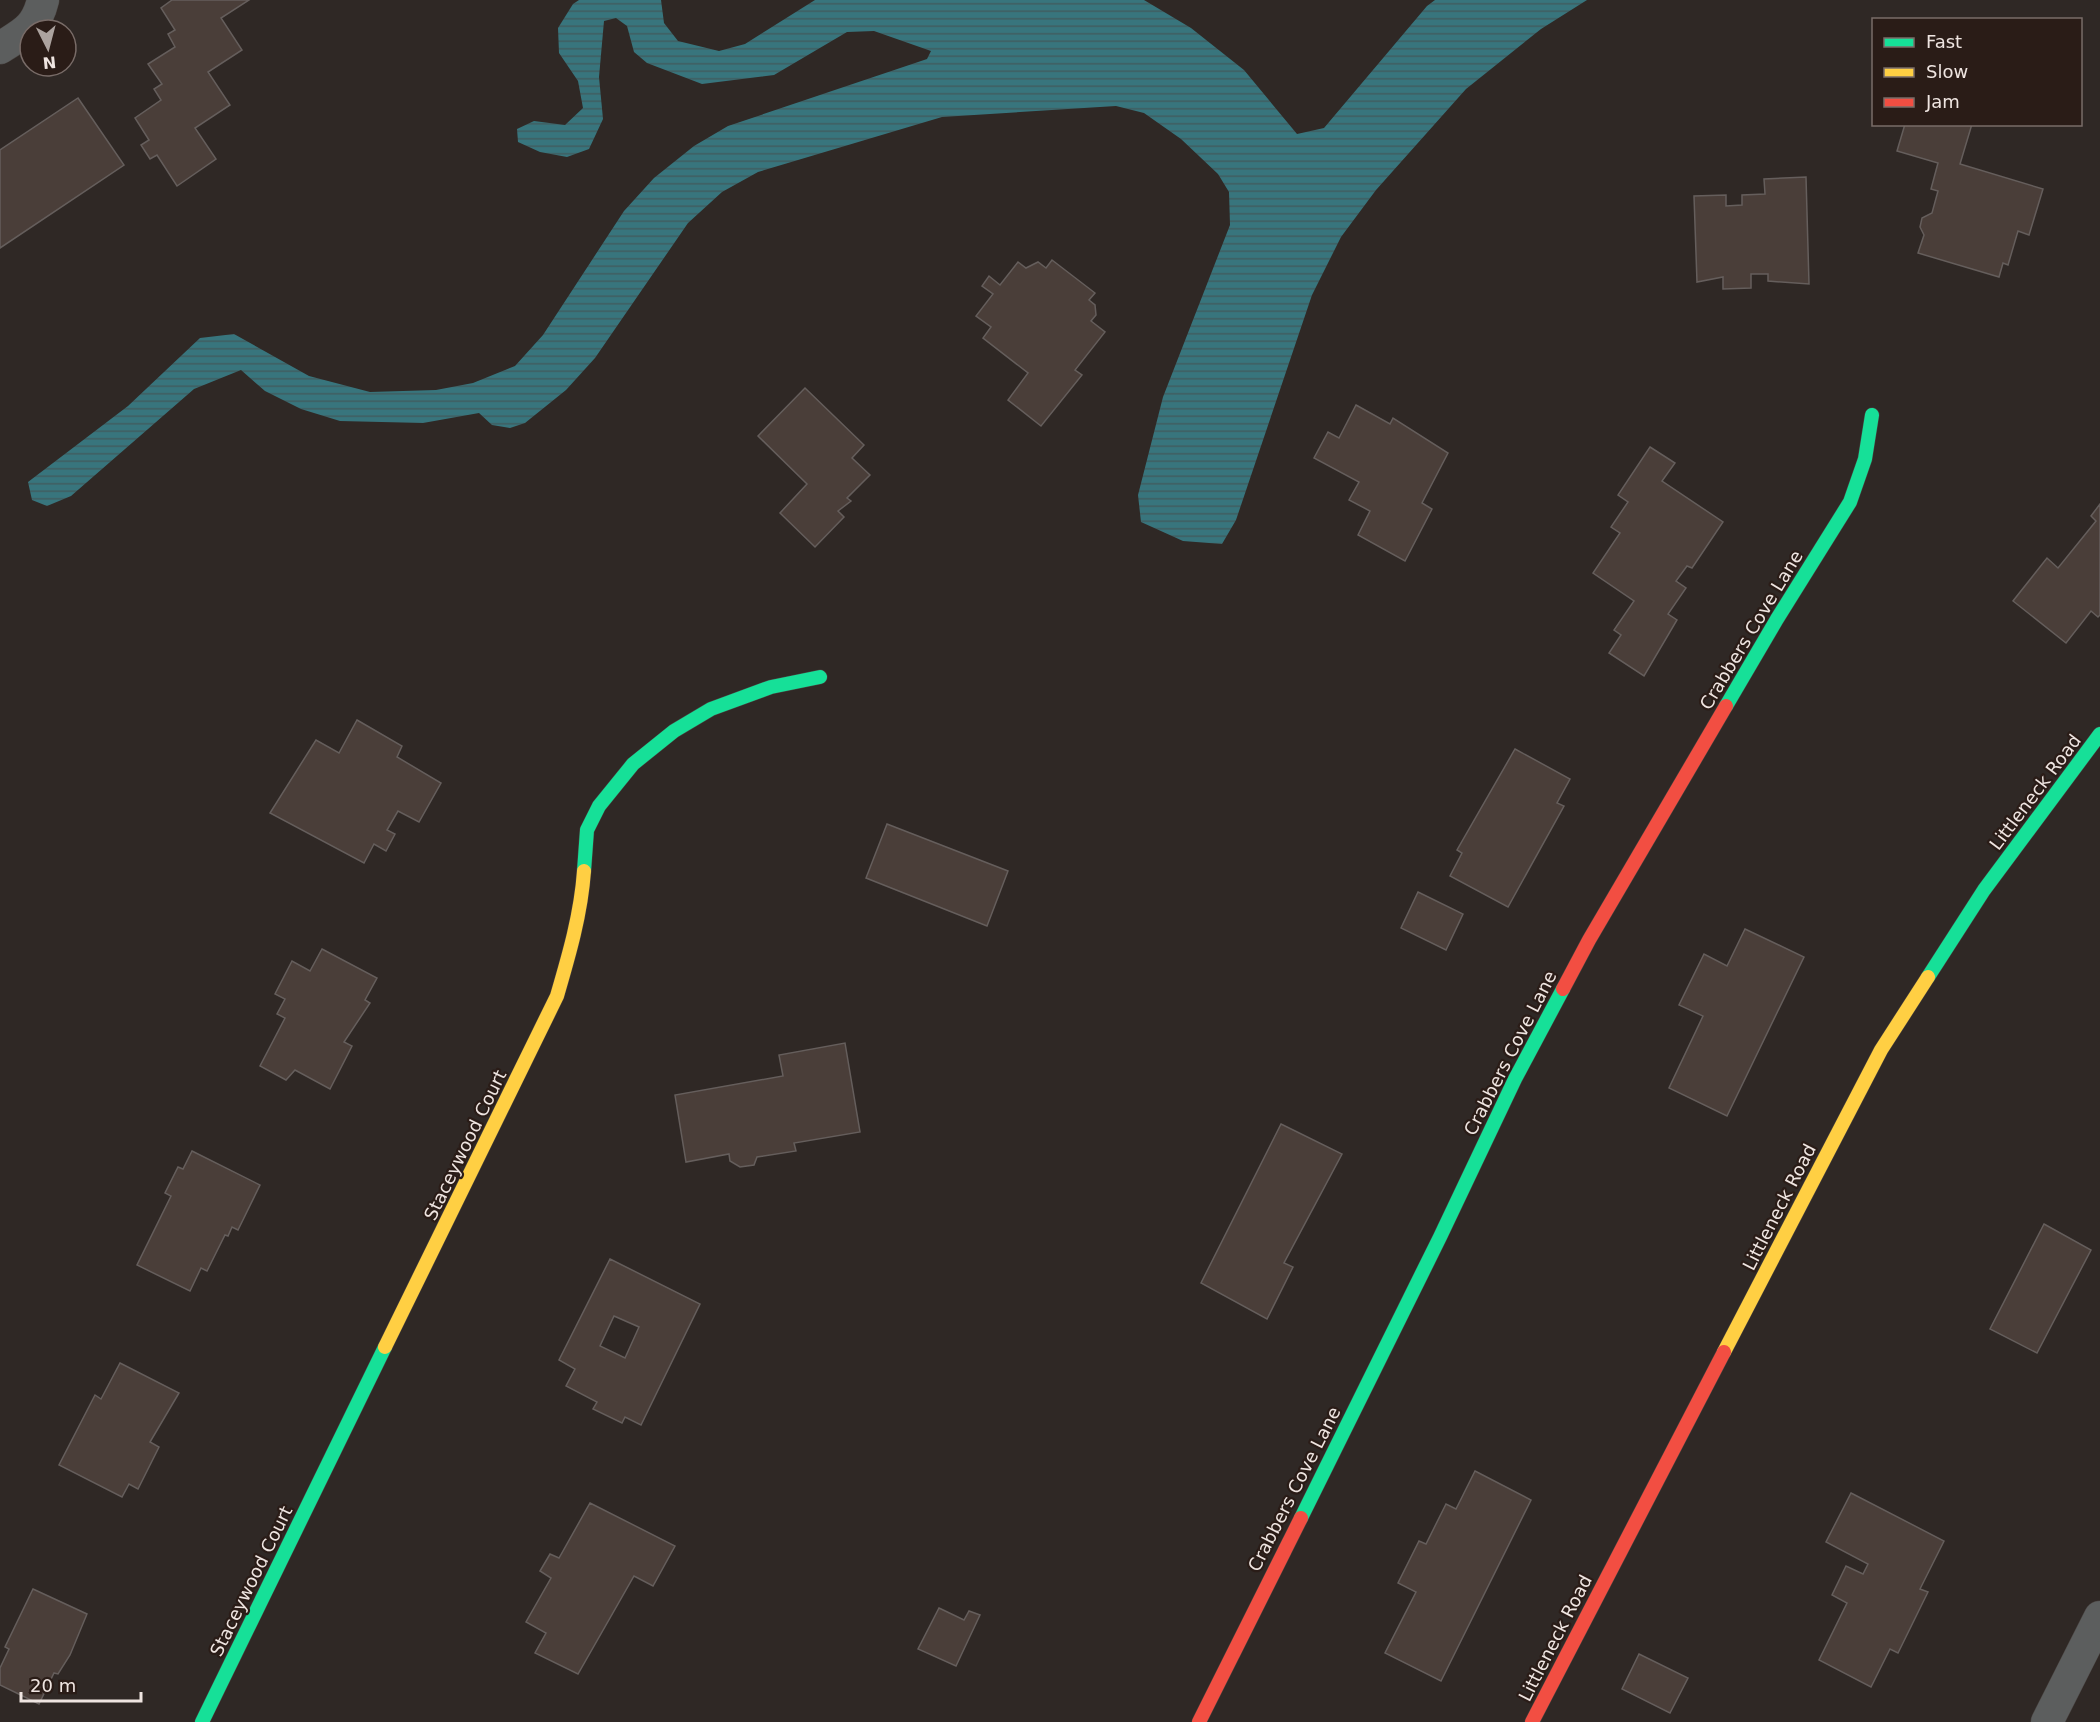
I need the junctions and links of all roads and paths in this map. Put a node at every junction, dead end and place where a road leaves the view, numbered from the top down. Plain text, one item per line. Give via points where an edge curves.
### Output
1 (43, 0) edge
2 (0, 48) edge
3 (1872, 415) dead end
4 (820, 677) dead end
5 (2100, 734) edge
6 (2100, 1617) edge
7 (202, 1722) edge
8 (1199, 1722) edge
9 (1532, 1722) edge
10 (2047, 1722) edge

1 - 2 street via 39,15 28,30
3 - 8 street, Crabbers Cove Lane via 1865,459 1850,502 1589,940 1520,1069
4 - 7 street, Staceywood Court via 771,687 702,714 633,765 599,806 587,830 583,888 557,996
5 - 9 street, Littleneck Road via 1984,890 1881,1050
6 - 10 street

